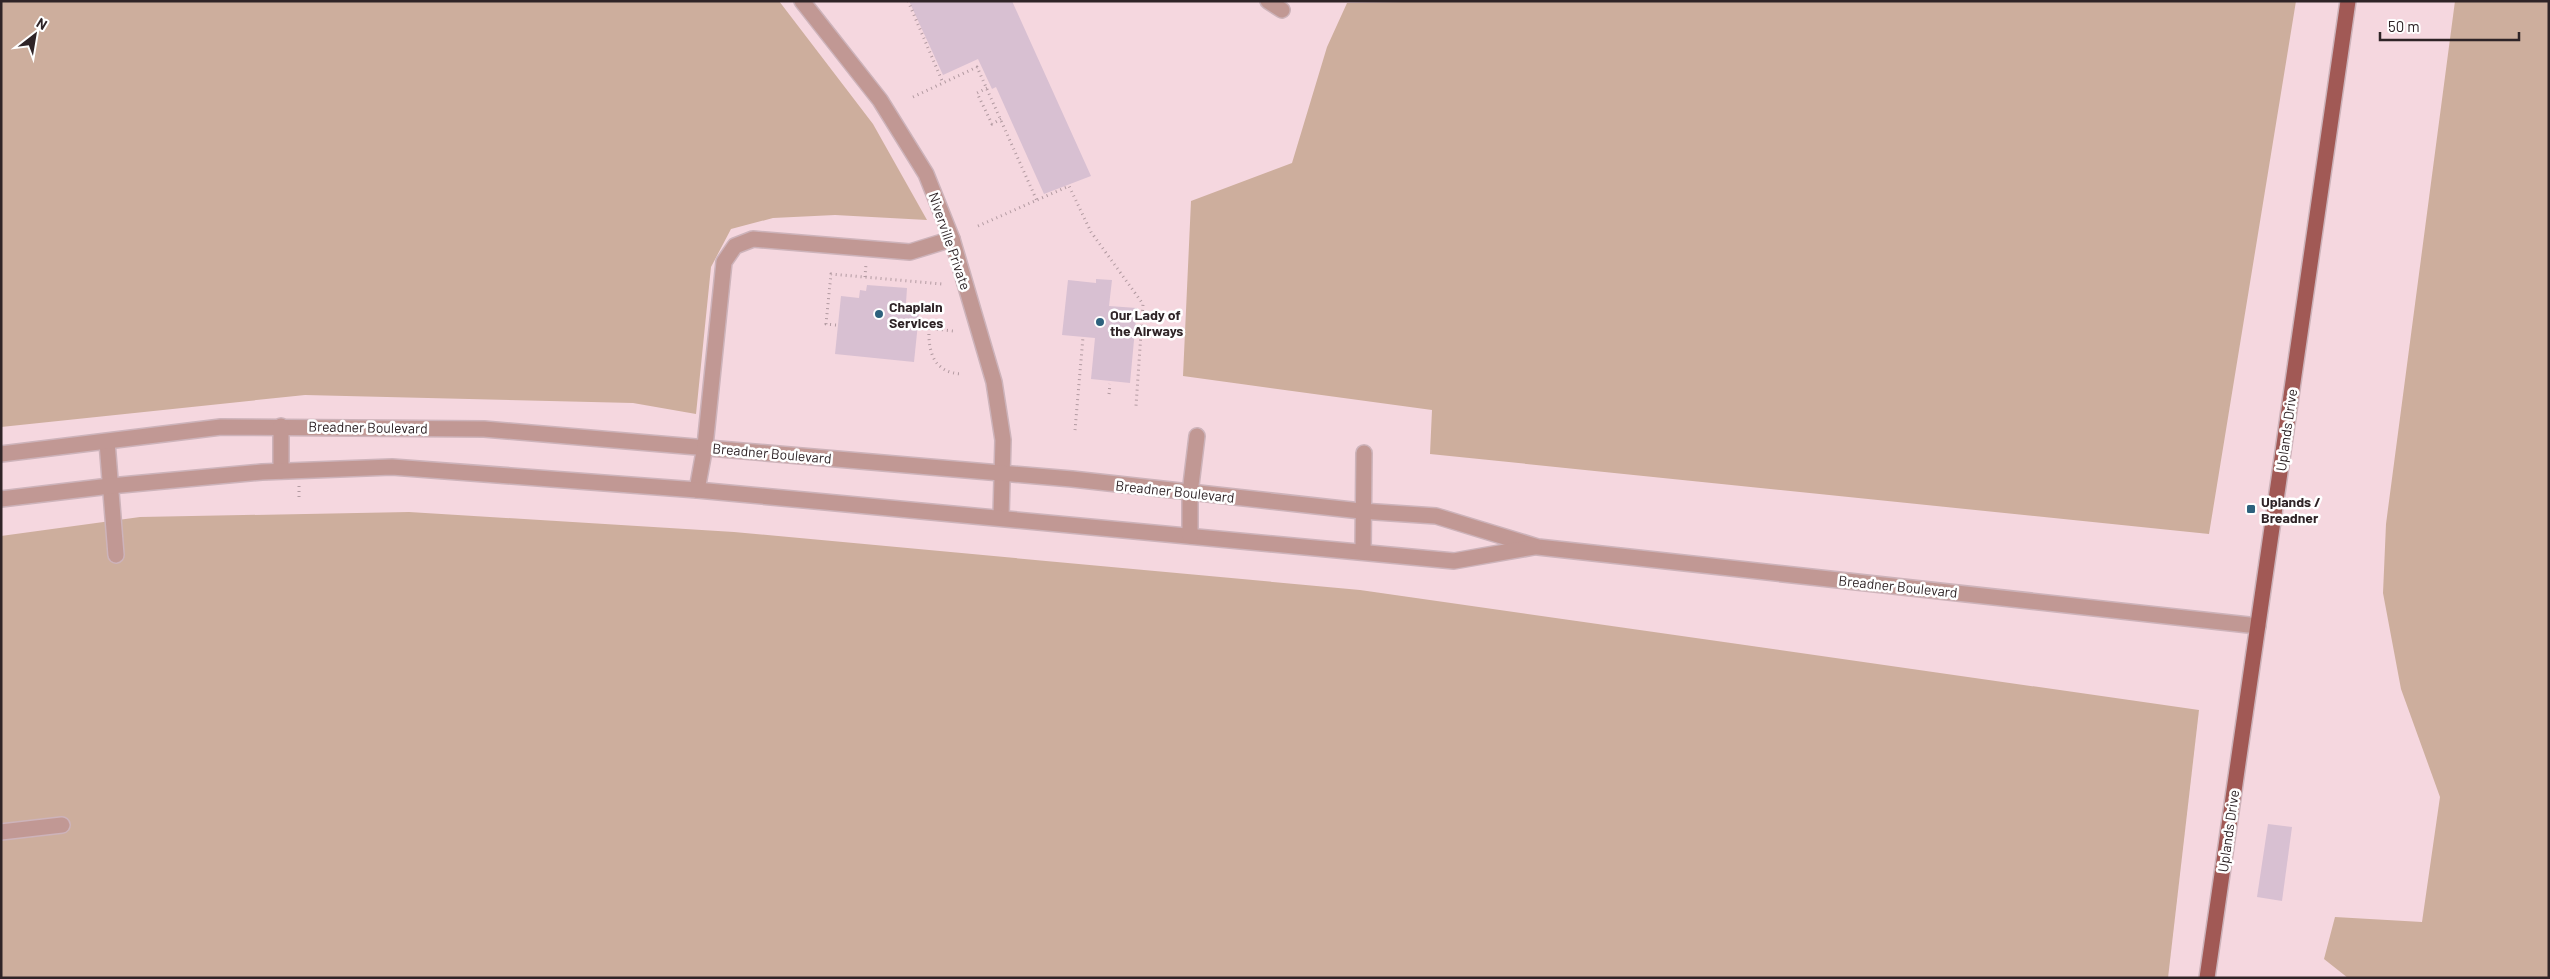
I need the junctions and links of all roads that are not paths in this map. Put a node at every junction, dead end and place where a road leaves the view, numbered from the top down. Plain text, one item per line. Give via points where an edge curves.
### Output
1 (802, 1) edge
2 (1268, 1) edge
3 (2348, 1) edge
4 (1282, 10) dead end
5 (952, 239) junction
6 (282, 426) junction
7 (1197, 436) dead end
8 (107, 442) junction
9 (705, 446) junction
10 (1364, 453) dead end
11 (1, 454) edge
12 (281, 471) junction
13 (1003, 474) junction
14 (110, 486) junction
15 (697, 490) junction
16 (1190, 494) junction
17 (1, 499) edge
18 (1362, 511) junction
19 (1001, 517) junction
20 (1190, 536) junction
21 (1538, 547) junction
22 (1363, 552) junction
23 (116, 555) dead end
24 (2258, 626) junction
25 (62, 825) dead end
26 (1, 832) edge
27 (2207, 978) edge

1 - 5 street, Niverville Private via 880,100 926,174
2 - 4 street
3 - 24 main road, Uplands Drive
5 - 9 street via 910,252 752,239 735,246 724,262
5 - 13 street, Niverville Private via 994,382 1003,440
6 - 8 street, Breadner Boulevard via 221,427
6 - 9 street, Breadner Boulevard via 484,429
6 - 12 street
7 - 16 street
8 - 11 street, Breadner Boulevard
8 - 14 street
9 - 13 street, Breadner Boulevard
9 - 15 street
10 - 18 street
12 - 14 street, Breadner Boulevard
12 - 15 street, Breadner Boulevard via 392,467
13 - 16 street, Breadner Boulevard
13 - 19 street, Niverville Private
14 - 17 street, Breadner Boulevard
14 - 23 street
15 - 19 street, Breadner Boulevard
16 - 18 street, Breadner Boulevard
16 - 20 street
18 - 21 street, Breadner Boulevard via 1436,516
18 - 22 street
19 - 20 street, Breadner Boulevard
20 - 22 street, Breadner Boulevard
21 - 22 street, Breadner Boulevard via 1454,561
21 - 24 street, Breadner Boulevard
24 - 27 main road, Uplands Drive
25 - 26 street

